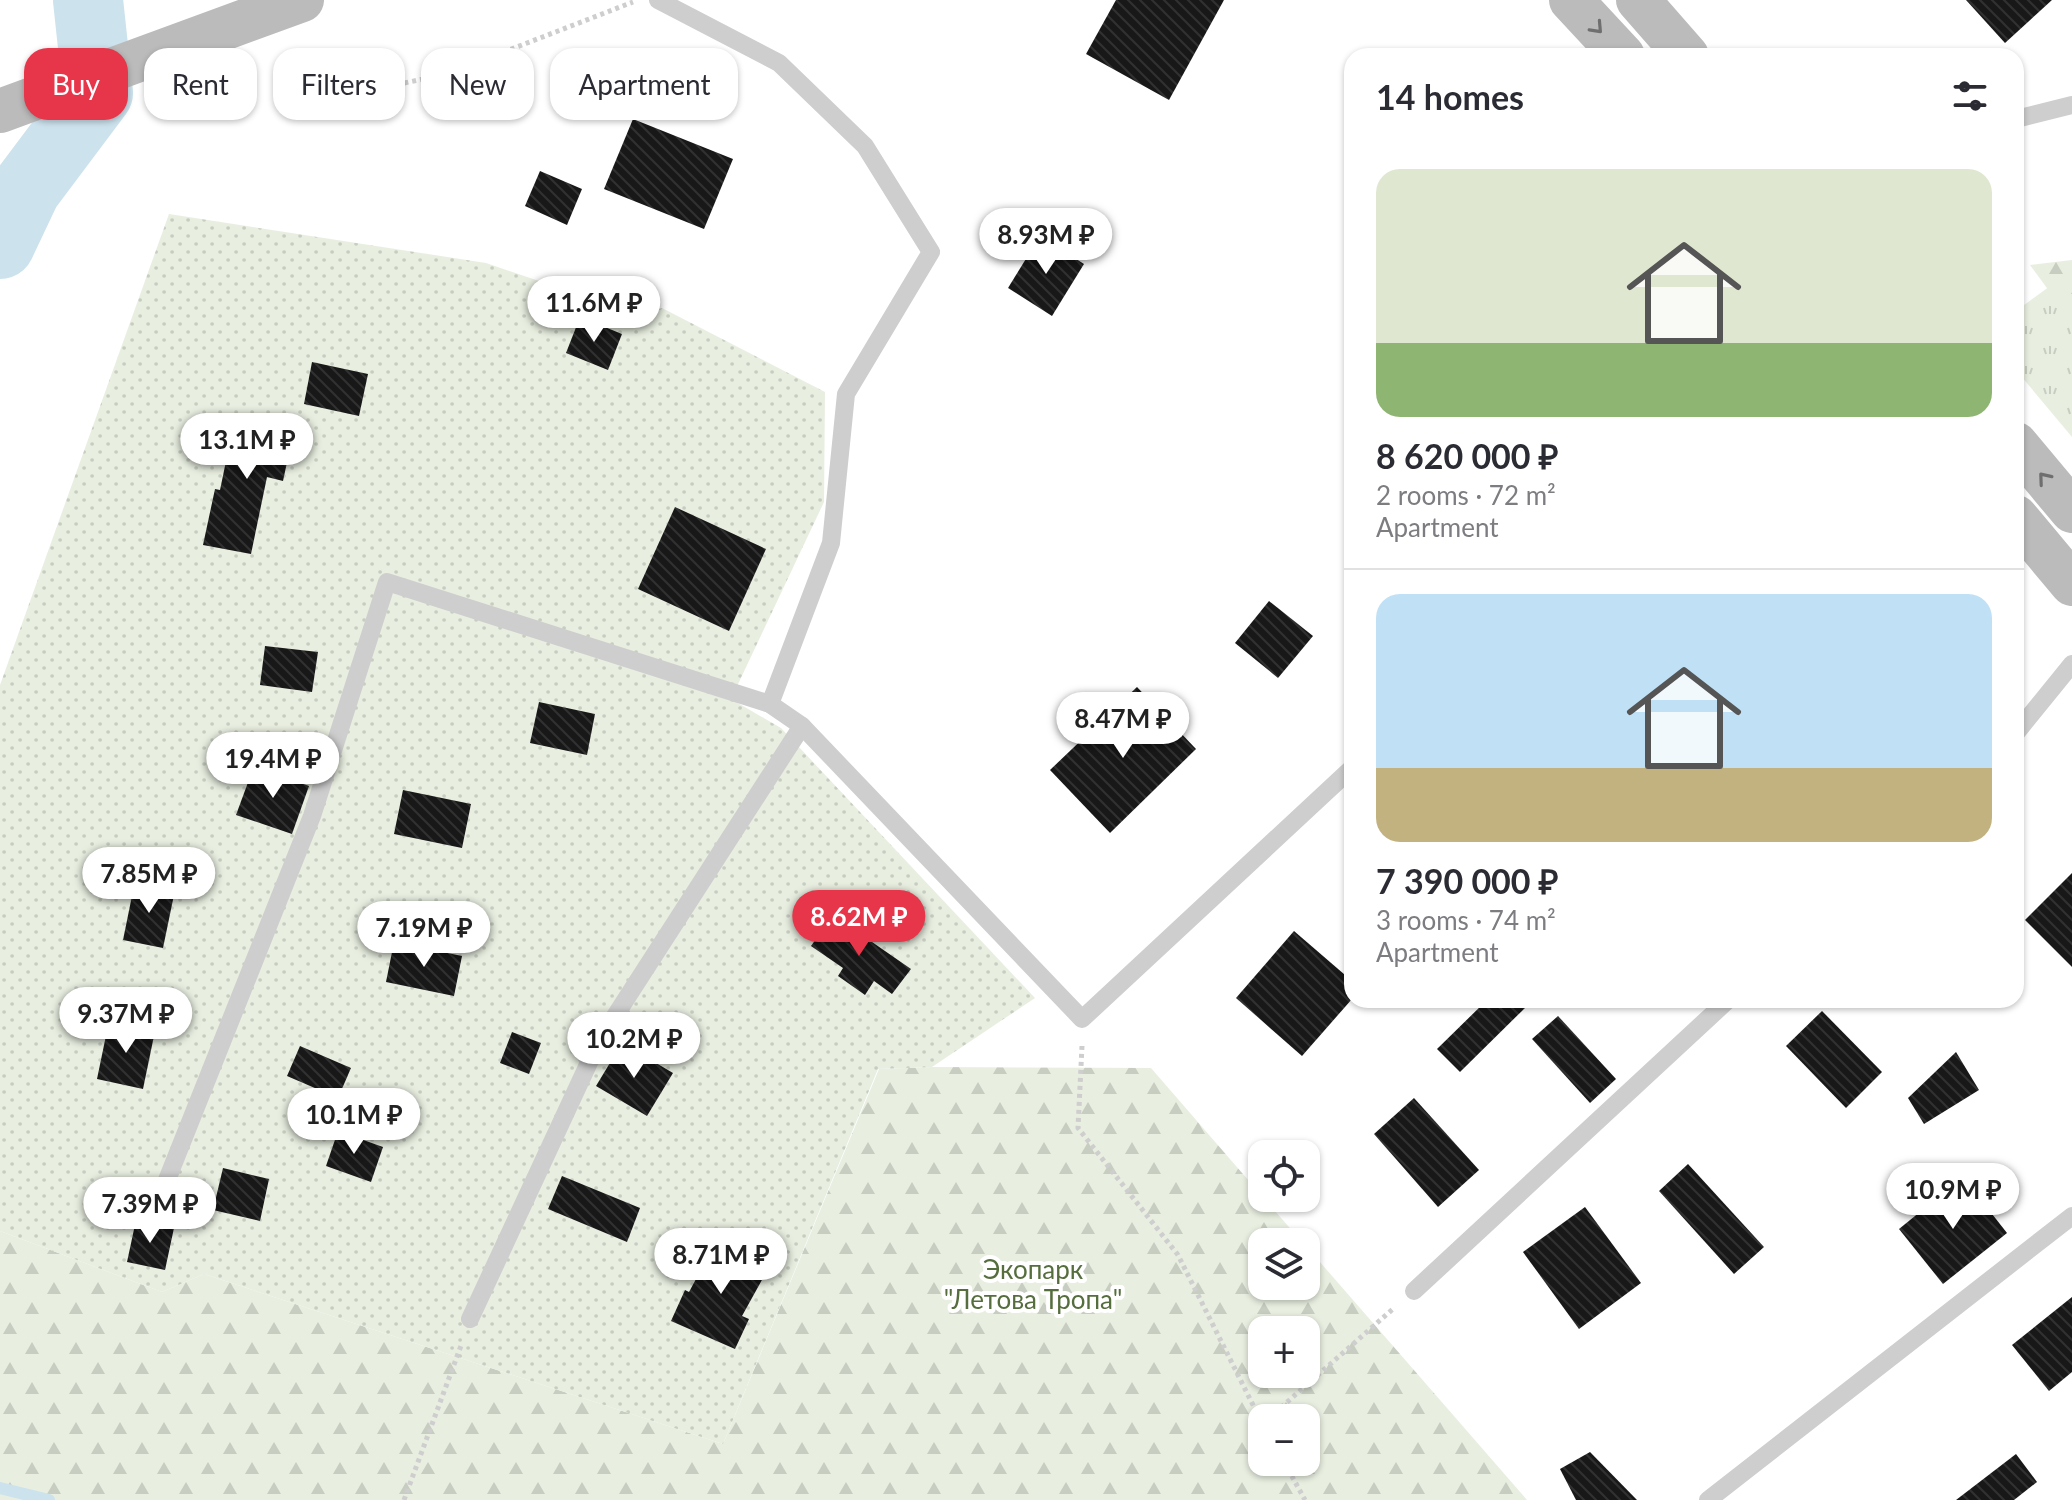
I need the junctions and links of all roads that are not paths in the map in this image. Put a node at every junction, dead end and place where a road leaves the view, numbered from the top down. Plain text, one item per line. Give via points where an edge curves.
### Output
1 (302, 0) edge
2 (658, 0) edge
3 (1571, 0) edge
4 (1638, 0) edge
5 (1616, 48) edge
6 (1680, 48) edge
7 (2072, 105) edge
8 (0, 111) edge
9 (2024, 117) edge
10 (2024, 454) edge
11 (2072, 511) edge
12 (2024, 527) edge
13 (2072, 584) edge
14 (2072, 664) edge
15 (770, 704) junction
16 (2024, 723) edge
17 (802, 726) junction
18 (1344, 775) edge
19 (1719, 1008) edge
20 (159, 1200) dead end
21 (2072, 1216) edge
22 (1414, 1291) road end
23 (470, 1319) road end
24 (1708, 1500) edge

1 - 8 main road
2 - 15 lane via 779,63 865,146 931,252 846,394 831,543
3 -> 5 main road
4 - 6 main road
7 - 9 lane
11 -> 10 main road
12 - 13 main road
14 - 16 lane
15 - 17 lane
15 - 20 lane via 387,582 312,816
17 - 18 lane via 1082,1019
17 - 23 lane via 599,1041
19 - 22 lane
21 - 24 lane

